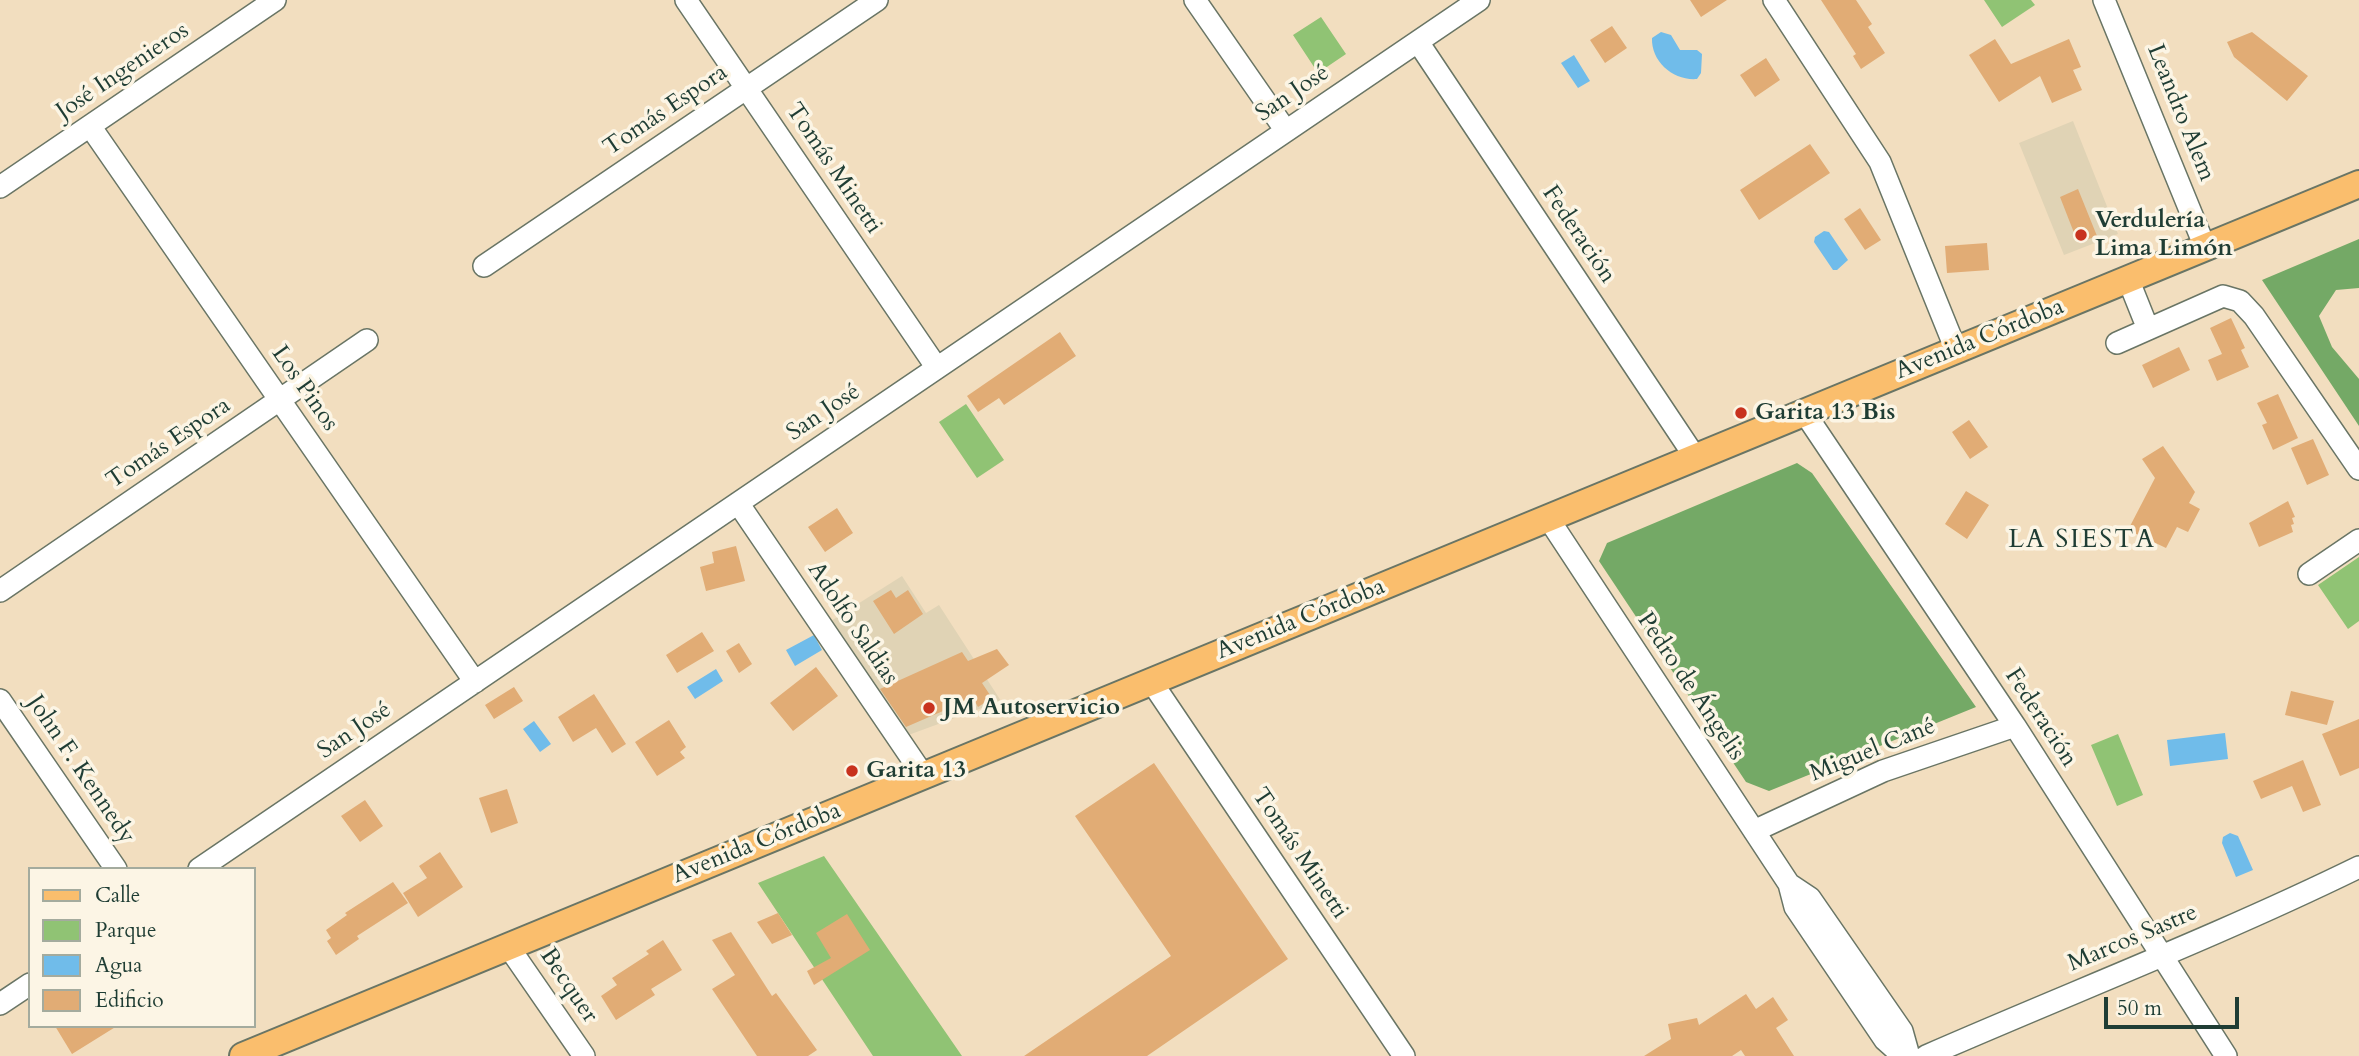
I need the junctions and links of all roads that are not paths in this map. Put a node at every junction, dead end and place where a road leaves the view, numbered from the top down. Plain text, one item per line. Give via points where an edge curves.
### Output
1 (275, 0) edge
2 (686, 0) edge
3 (877, 0) edge
4 (1195, 0) edge
5 (1479, 0) edge
6 (1774, 0) edge
7 (2104, 0) edge
8 (1418, 41) junction
9 (746, 88) junction
10 (90, 126) junction
11 (1286, 131) junction
12 (2359, 184) edge
13 (0, 187) edge
14 (2205, 247) junction
15 (484, 266) dead end
16 (2128, 279) junction
17 (2148, 329) junction
18 (367, 340) dead end
19 (2117, 343) dead end
20 (1956, 350) junction
21 (937, 368) junction
22 (279, 400) junction
23 (1804, 412) junction
24 (1695, 457) junction
25 (2359, 469) edge
26 (738, 503) junction
27 (1548, 518) junction
28 (2359, 541) edge
29 (2309, 574) dead end
30 (0, 592) edge
31 (1151, 681) junction
32 (475, 682) junction
33 (0, 700) edge
34 (2014, 726) junction
35 (923, 775) junction
36 (1754, 831) junction
37 (115, 867) edge
38 (202, 867) edge
39 (2359, 867) edge
40 (1789, 884) junction
41 (508, 946) junction
42 (2159, 955) junction
43 (28, 985) edge
44 (0, 1004) edge
45 (243, 1056) edge
46 (583, 1056) edge
47 (1404, 1056) edge
48 (1903, 1056) edge
49 (1909, 1056) edge
50 (1926, 1056) edge
51 (2226, 1056) edge

1 - 10 street, José Ingenieros
2 - 9 street, Tomás Minetti
3 - 9 street, Tomás Espora
4 - 11 street
5 - 8 street, San José
6 - 20 street via 1880,162
7 - 14 street, Leandro Alem
8 - 11 street, San José
8 - 24 street, Federación
9 - 15 street, Tomás Espora
9 - 21 street, Tomás Minetti
10 - 13 street, José Ingenieros
10 - 22 street, Los Pinos
11 - 21 street, San José
12 - 14 main road, Avenida Córdoba
14 - 16 main road, Avenida Córdoba
16 - 17 street
16 - 20 main road, Avenida Córdoba
17 - 19 street
17 - 25 street via 2223,296 2240,300
18 - 22 street, Tomás Espora
20 - 23 main road, Avenida Córdoba
21 - 26 street, San José
22 - 30 street, Tomás Espora
22 - 32 street, Los Pinos
23 - 24 main road, Avenida Córdoba
23 - 34 street, Federación
24 - 27 main road, Avenida Córdoba
26 - 32 street, San José
26 - 35 street, Adolfo Saldias
27 - 31 main road, Avenida Córdoba
27 - 36 street, Pedro de Ángelis
28 - 29 street
31 - 35 main road, Avenida Córdoba
31 - 47 street, Tomás Minetti
32 - 38 street, San José
33 - 37 street, John F. Kennedy
34 - 36 street, Miguel Cané via 1883,771
34 - 42 street, Federación
35 - 41 main road, Avenida Córdoba
36 - 40 street, Pedro de Ángelis
39 - 42 street, Marcos Sastre via 2272,911
40 - 48 street, Pedro de Ángelis via 1795,907 1885,1040
40 - 49 street, Pedro de Ángelis via 1810,898 1902,1031
41 - 45 main road, Avenida Córdoba
41 - 46 street, Becquer
42 - 50 street, Marcos Sastre
42 - 51 street, Federación
43 - 44 street

